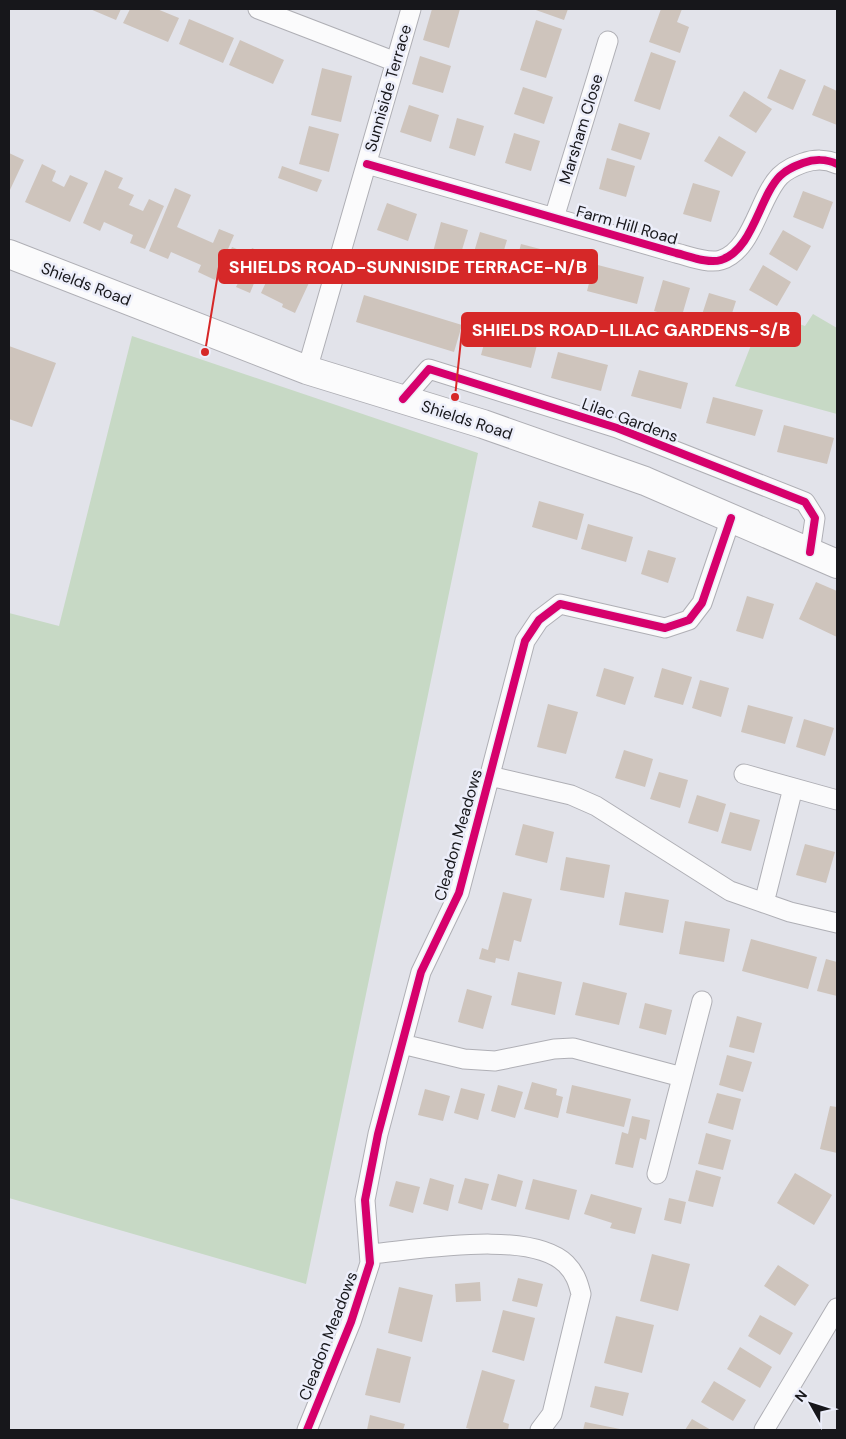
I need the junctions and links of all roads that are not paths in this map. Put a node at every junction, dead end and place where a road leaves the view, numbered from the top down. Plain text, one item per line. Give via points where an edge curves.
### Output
1 (258, 9) edge
2 (411, 9) edge
3 (608, 41) dead end
4 (396, 62) junction
5 (367, 164) junction
6 (837, 164) edge
7 (554, 218) junction
8 (9, 254) edge
9 (308, 370) junction
10 (403, 399) junction
11 (731, 518) junction
12 (810, 552) junction
13 (837, 564) edge
14 (744, 774) dead end
15 (490, 776) junction
16 (793, 788) junction
17 (837, 800) edge
18 (764, 903) junction
19 (837, 922) edge
20 (702, 1001) dead end
21 (402, 1044) junction
22 (682, 1077) junction
23 (657, 1174) dead end
24 (370, 1254) junction
25 (837, 1308) edge
26 (307, 1430) edge
27 (540, 1430) edge
28 (764, 1430) edge

1 - 4 street
2 - 4 street, Sunniside Terrace
3 - 7 street, Marsham Close
4 - 5 street, Sunniside Terrace
5 - 7 street, Farm Hill Road
5 - 9 street, Sunniside Terrace
6 - 7 street, Farm Hill Road via 828,160 809,161 793,166 779,177 739,248 721,260 702,260
8 - 9 highway, Shields Road
9 - 10 highway, Shields Road
10 - 11 highway, Shields Road via 646,482
10 - 12 street, Lilac Gardens via 429,369 617,428 805,502 815,518
11 - 12 highway, Shields Road
11 - 15 street, Cleadon Meadows via 702,603 689,620 665,628 560,604 539,620 525,641
12 - 13 highway, Shields Road
14 - 16 street
15 - 18 street, Cleadon Meadows via 571,796 596,806 730,891
15 - 21 street, Cleadon Meadows via 459,893 421,972
16 - 17 street
16 - 18 street
18 - 19 street, Cleadon Meadows
20 - 22 street
21 - 22 street via 464,1060 495,1061 573,1048
21 - 24 street, Cleadon Meadows via 378,1134 366,1200
22 - 23 street
24 - 26 street, Cleadon Meadows via 351,1322
24 - 27 street, Cleadon Meadows via 502,1243 548,1253 565,1262 576,1275 581,1294 552,1414
25 - 28 street

